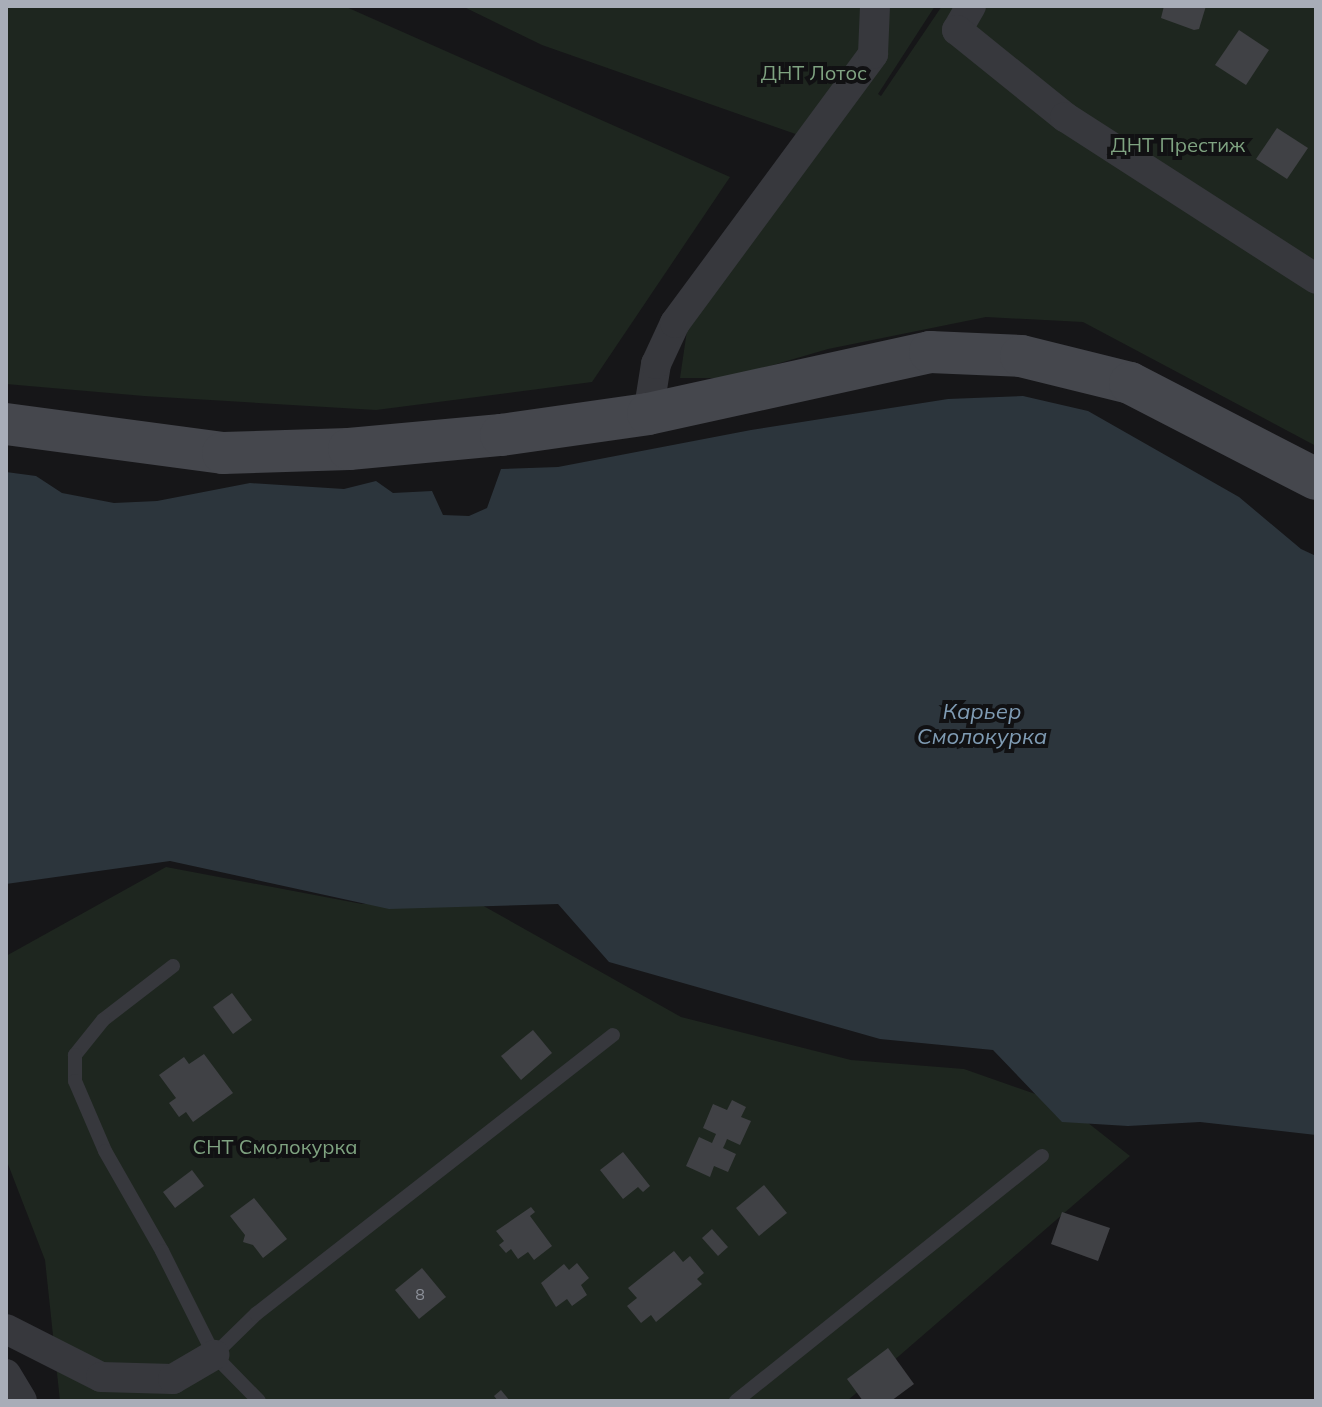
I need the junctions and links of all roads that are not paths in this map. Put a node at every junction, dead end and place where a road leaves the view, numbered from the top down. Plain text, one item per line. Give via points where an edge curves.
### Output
1 (875, 6) edge
2 (971, 6) edge
3 (1316, 279) edge
4 (648, 414) junction
5 (6, 424) edge
6 (1316, 479) edge
7 (173, 966) dead end
8 (613, 1035) dead end
9 (1042, 1156) dead end
10 (6, 1329) edge
11 (214, 1355) junction
12 (6, 1374) edge
13 (22, 1401) edge
14 (259, 1401) edge
15 (736, 1401) edge

1 - 4 street via 873,54 675,323 656,364
2 - 3 street via 957,30 1065,117
4 - 5 street via 440,441 223,453
4 - 6 street via 930,352 1021,356 1130,383
7 - 11 lane via 103,1020 75,1055 75,1081 105,1151
8 - 11 lane via 256,1314
9 - 15 lane
10 - 11 street via 101,1377 173,1379
11 - 14 lane
12 - 13 street

